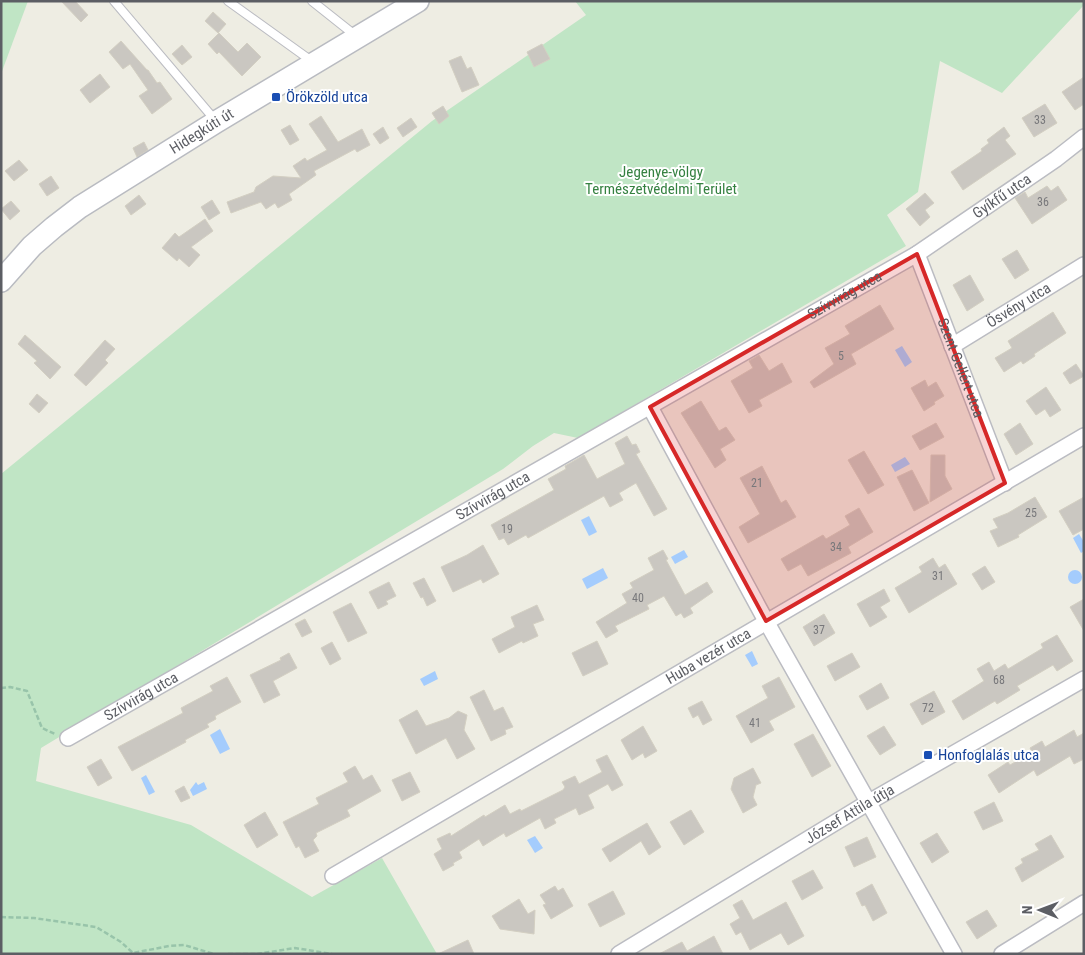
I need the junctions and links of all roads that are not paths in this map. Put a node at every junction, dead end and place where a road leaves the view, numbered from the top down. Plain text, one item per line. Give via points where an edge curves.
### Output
1 (114, 1) edge
2 (228, 1) edge
3 (312, 1) edge
4 (418, 1) edge
5 (358, 37) junction
6 (315, 64) junction
7 (216, 122) junction
8 (1084, 137) edge
9 (918, 254) junction
10 (1084, 265) edge
11 (1, 281) edge
12 (952, 346) junction
13 (650, 407) junction
14 (1084, 436) edge
15 (1005, 483) junction
16 (766, 621) junction
17 (1084, 679) edge
18 (68, 738) road end
19 (869, 802) junction
20 (333, 876) dead end
21 (1084, 903) edge
22 (619, 954) edge
23 (954, 954) edge
24 (1002, 954) edge

1 - 7 lane
2 - 6 lane
3 - 5 lane
4 - 5 main road, Hidegkúti út
5 - 6 main road, Hidegkúti út
6 - 7 main road, Hidegkúti út
7 - 11 main road, Hidegkúti út via 54,226
8 - 9 street, Gyíkfű utca
9 - 12 street, Szent Gellért utca
9 - 13 street, Szívvirág utca
10 - 12 street, Ösvény utca
12 - 15 street, Szent Gellért utca
13 - 16 street
13 - 18 street, Szívvirág utca
14 - 15 street, Huba vezér utca
15 - 16 street, Huba vezér utca
16 - 19 street
16 - 20 street, Huba vezér utca
17 - 19 street, József Attila útja
19 - 22 street, József Attila útja
19 - 23 street
21 - 24 street

